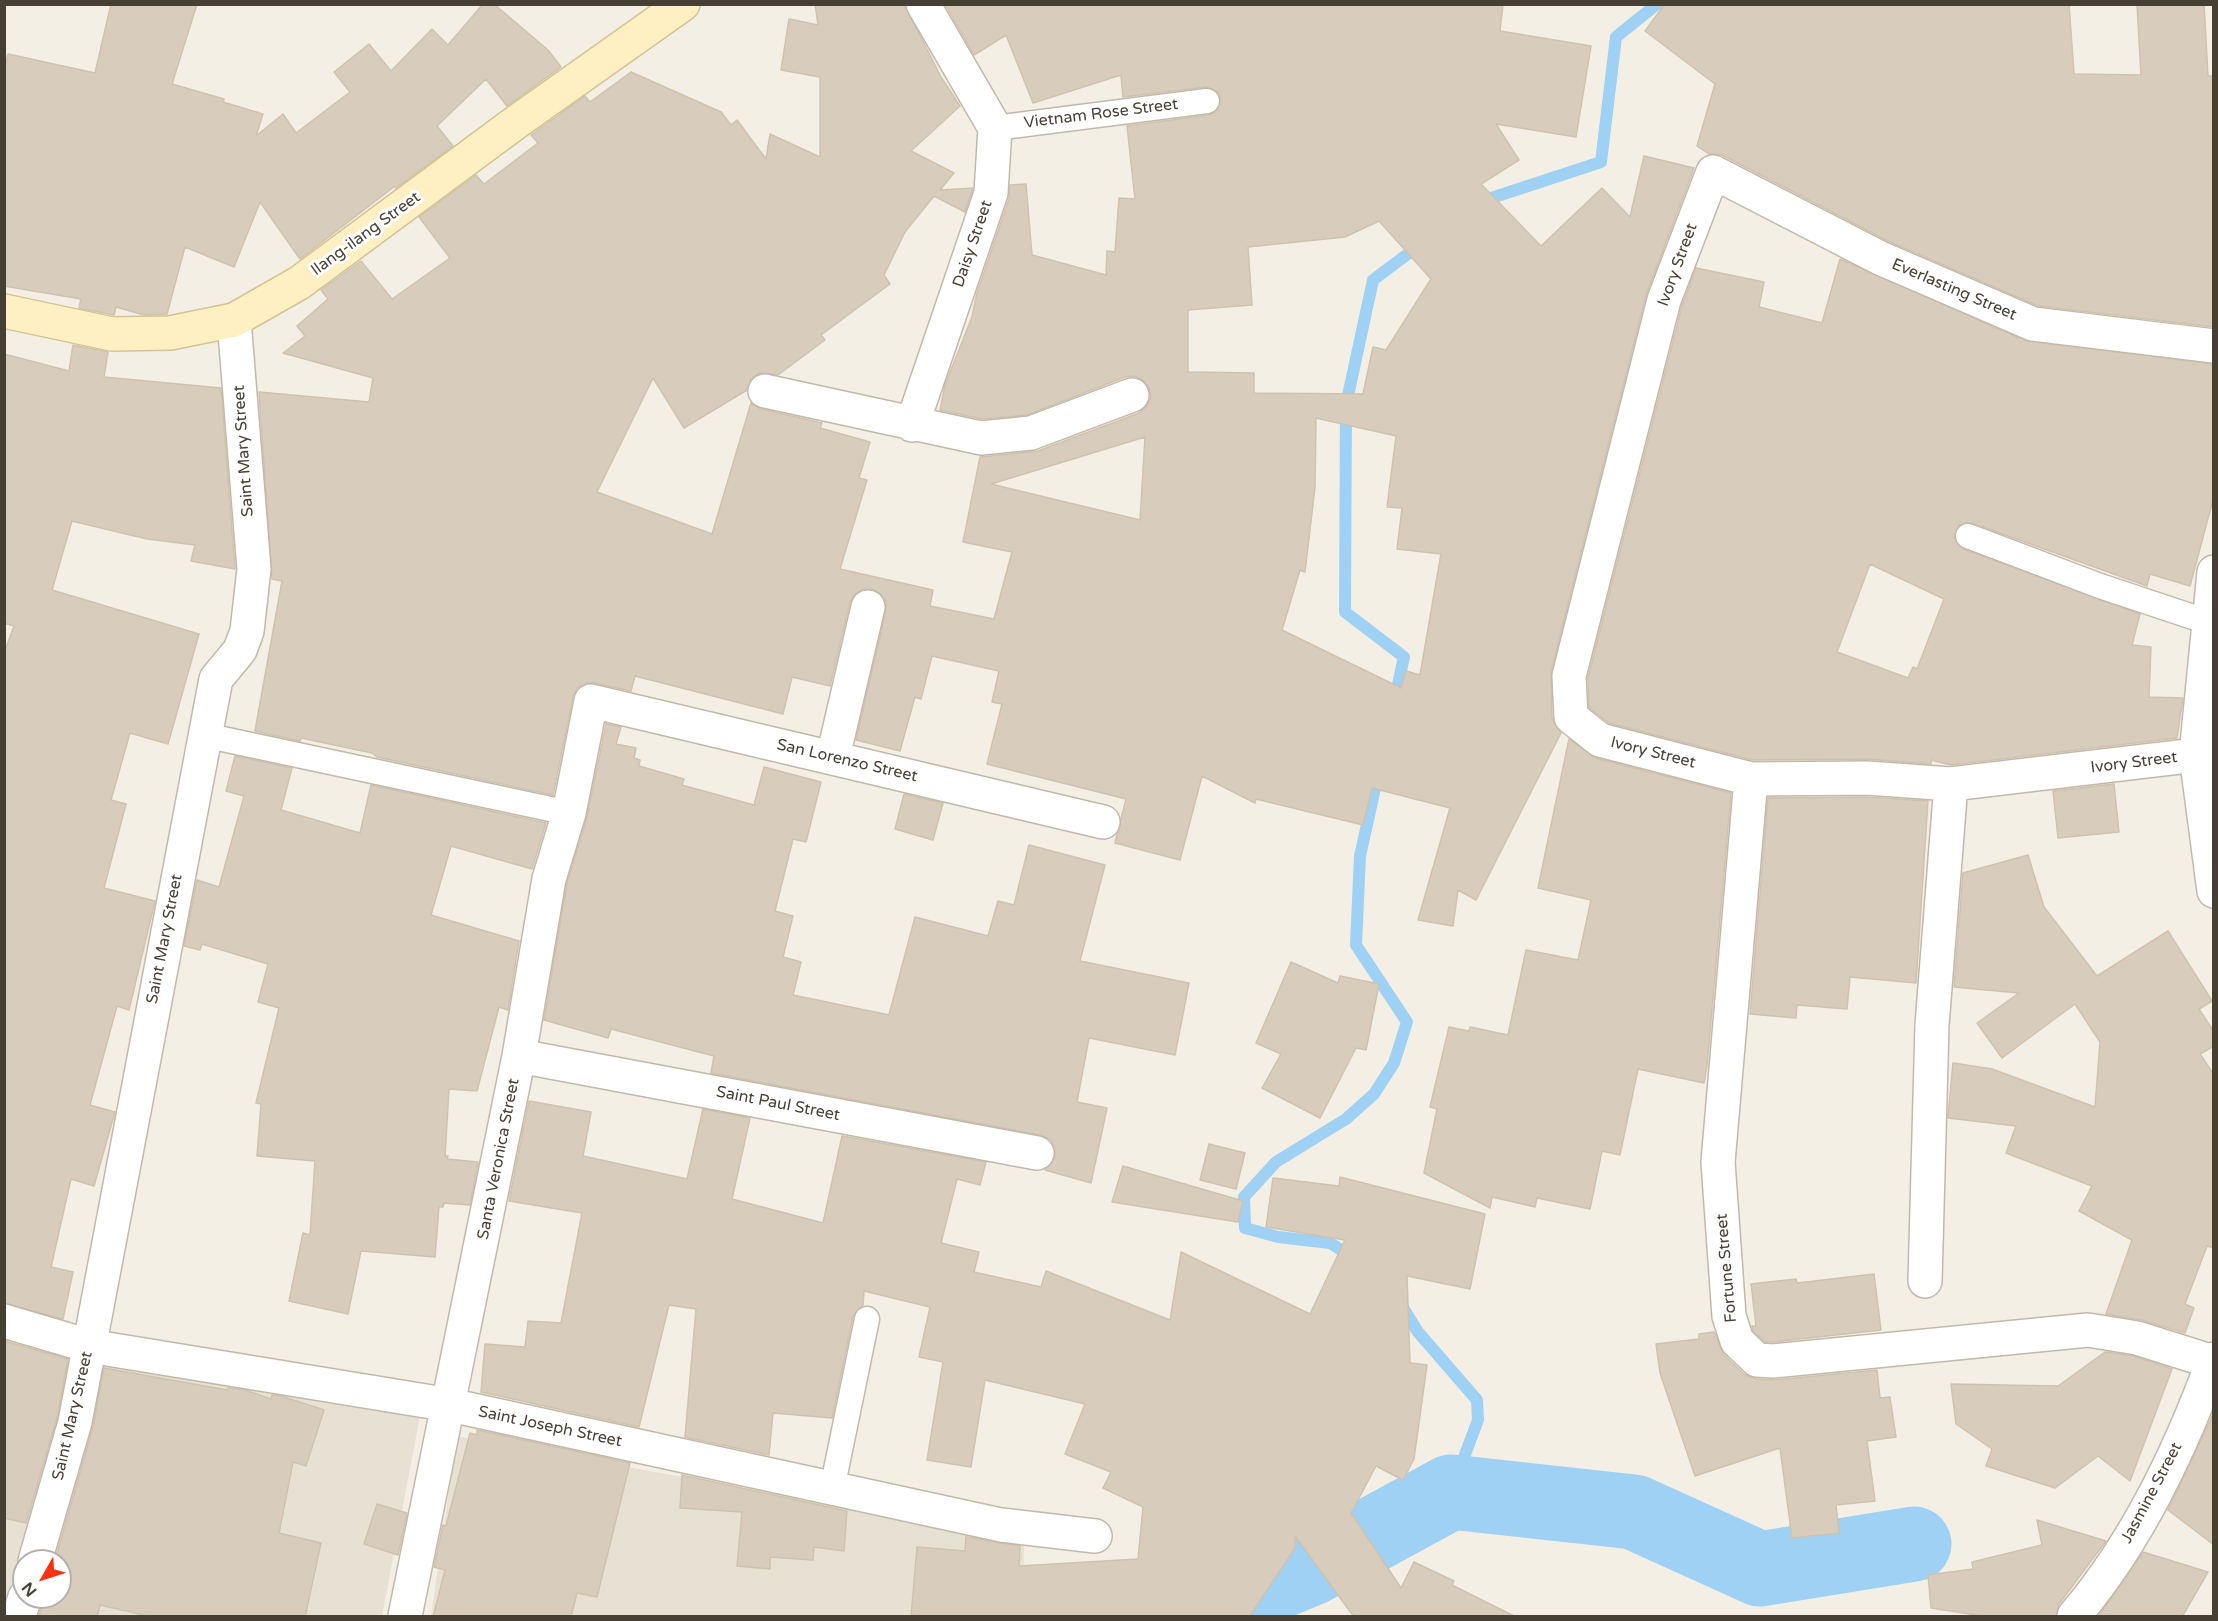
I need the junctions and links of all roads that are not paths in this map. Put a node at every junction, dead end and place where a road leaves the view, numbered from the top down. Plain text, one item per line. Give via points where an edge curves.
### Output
1 (683, 4) edge
2 (923, 4) edge
3 (1207, 101) dead end
4 (995, 128) junction
5 (1713, 172) joint
6 (4, 311) edge
7 (234, 320) junction
8 (2214, 346) edge
9 (765, 391) dead end
10 (1132, 395) dead end
11 (912, 425) junction
12 (1968, 536) dead end
13 (2214, 572) edge
14 (868, 607) dead end
15 (2208, 622) junction
16 (591, 701) joint
17 (204, 735) junction
18 (2196, 755) junction
19 (833, 757) junction
20 (1751, 779) junction
21 (1951, 784) junction
22 (569, 813) junction
23 (1103, 822) dead end
24 (2214, 891) edge
25 (519, 1056) junction
26 (1037, 1153) dead end
27 (1925, 1281) dead end
28 (867, 1319) dead end
29 (4, 1321) edge
30 (89, 1346) junction
31 (2213, 1361) edge
32 (450, 1405) junction
33 (832, 1489) junction
34 (1095, 1536) dead end
35 (38, 1549) edge
36 (405, 1617) edge
37 (2074, 1617) edge

1 - 7 street, Ilang-ilang Street via 299,283
2 - 4 street
3 - 4 lane, Vietnam Rose Street
4 - 11 street, Daisy Street via 991,193
5 - 8 street, Everlasting Street via 1880,258 2033,324
5 - 20 street, Ivory Street via 1664,300 1569,676 1571,717 1600,740
6 - 7 street, Ilang-ilang Street via 112,334 170,333
7 - 17 street, Saint Mary Street via 254,569 247,631 240,650 216,679
9 - 11 street
10 - 11 street via 1031,433 981,438
12 - 15 lane
13 - 15 street
14 - 19 street
15 - 18 street
16 - 19 street, San Lorenzo Street
16 - 22 street, Santa Veronica Street
17 - 22 lane
17 - 30 street, Saint Mary Street
18 - 21 street, Ivory Street
18 - 24 street
19 - 23 street, San Lorenzo Street
20 - 21 street, Ivory Street via 1867,778
20 - 31 street, Fortune Street via 1718,1162 1726,1296 1737,1341 1757,1360 1773,1361 2088,1330 2137,1338
21 - 27 street via 1932,1025
22 - 25 street, Santa Veronica Street via 549,879
25 - 26 street, Saint Paul Street
25 - 32 street, Santa Veronica Street
28 - 33 lane
29 - 30 street, Saint Joseph Street
30 - 32 street, Saint Joseph Street
30 - 35 street, Saint Mary Street via 75,1422
31 - 37 street, Jasmine Street via 2172,1461 2104,1581
32 - 33 street, Saint Joseph Street
32 - 36 street, Santa Veronica Street
33 - 34 street, Saint Joseph Street via 1001,1525

